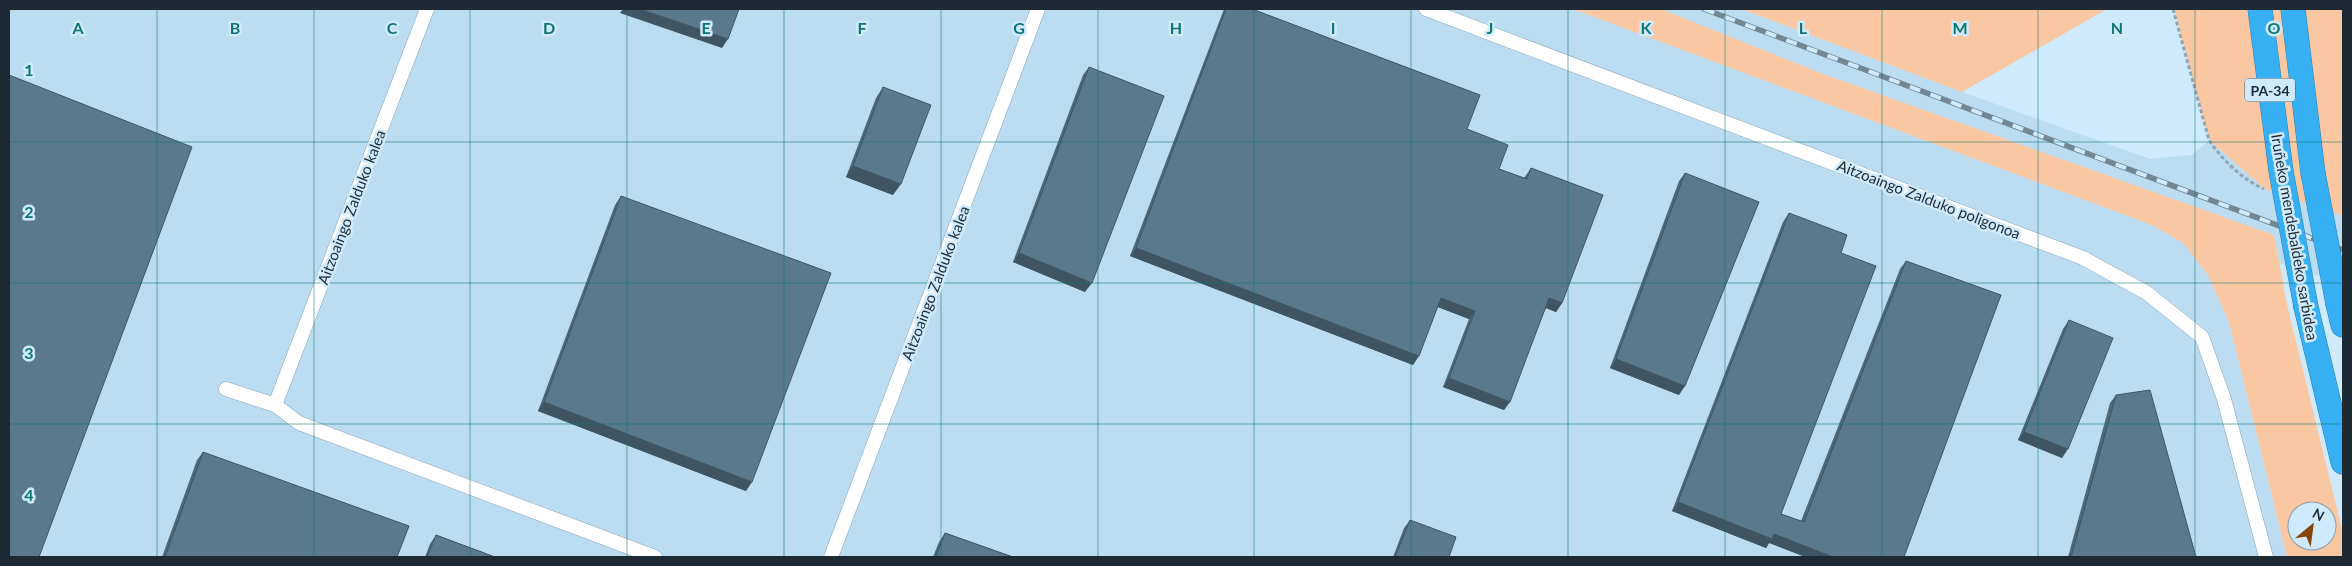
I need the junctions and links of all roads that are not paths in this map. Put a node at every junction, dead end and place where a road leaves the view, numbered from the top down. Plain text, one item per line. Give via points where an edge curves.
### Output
1 (427, 9) edge
2 (1038, 9) edge
3 (1426, 9) edge
4 (2250, 9) edge
5 (2260, 9) edge
6 (2293, 9) edge
7 (2308, 9) edge
8 (2265, 58) junction
9 (2304, 102) junction
10 (2341, 315) edge
11 (226, 389) dead end
12 (275, 405) junction
13 (2343, 462) edge
14 (655, 557) edge
15 (831, 557) edge
16 (2266, 557) edge

1 - 12 street, Aitzoaingo Zalduko kalea
2 - 15 street, Aitzoaingo Zalduko kalea
3 - 16 street, Aitzoaingo Zalduko poligonoa via 2083,258 2146,293 2202,337 2224,399
4 - 8 highway
5 - 8 highway, Iruñeko mendebaldeko sarbidea / PA-34
6 - 9 highway, Iruñeko mendebaldeko sarbidea / PA-34
7 - 9 highway via 2310,43
8 - 13 highway, Iruñeko mendebaldeko sarbidea / PA-34, bridge via 2281,171 2306,307
9 - 10 highway, Iruñeko mendebaldeko sarbidea / PA-34, bridge
11 - 12 street
12 - 14 street via 299,423

